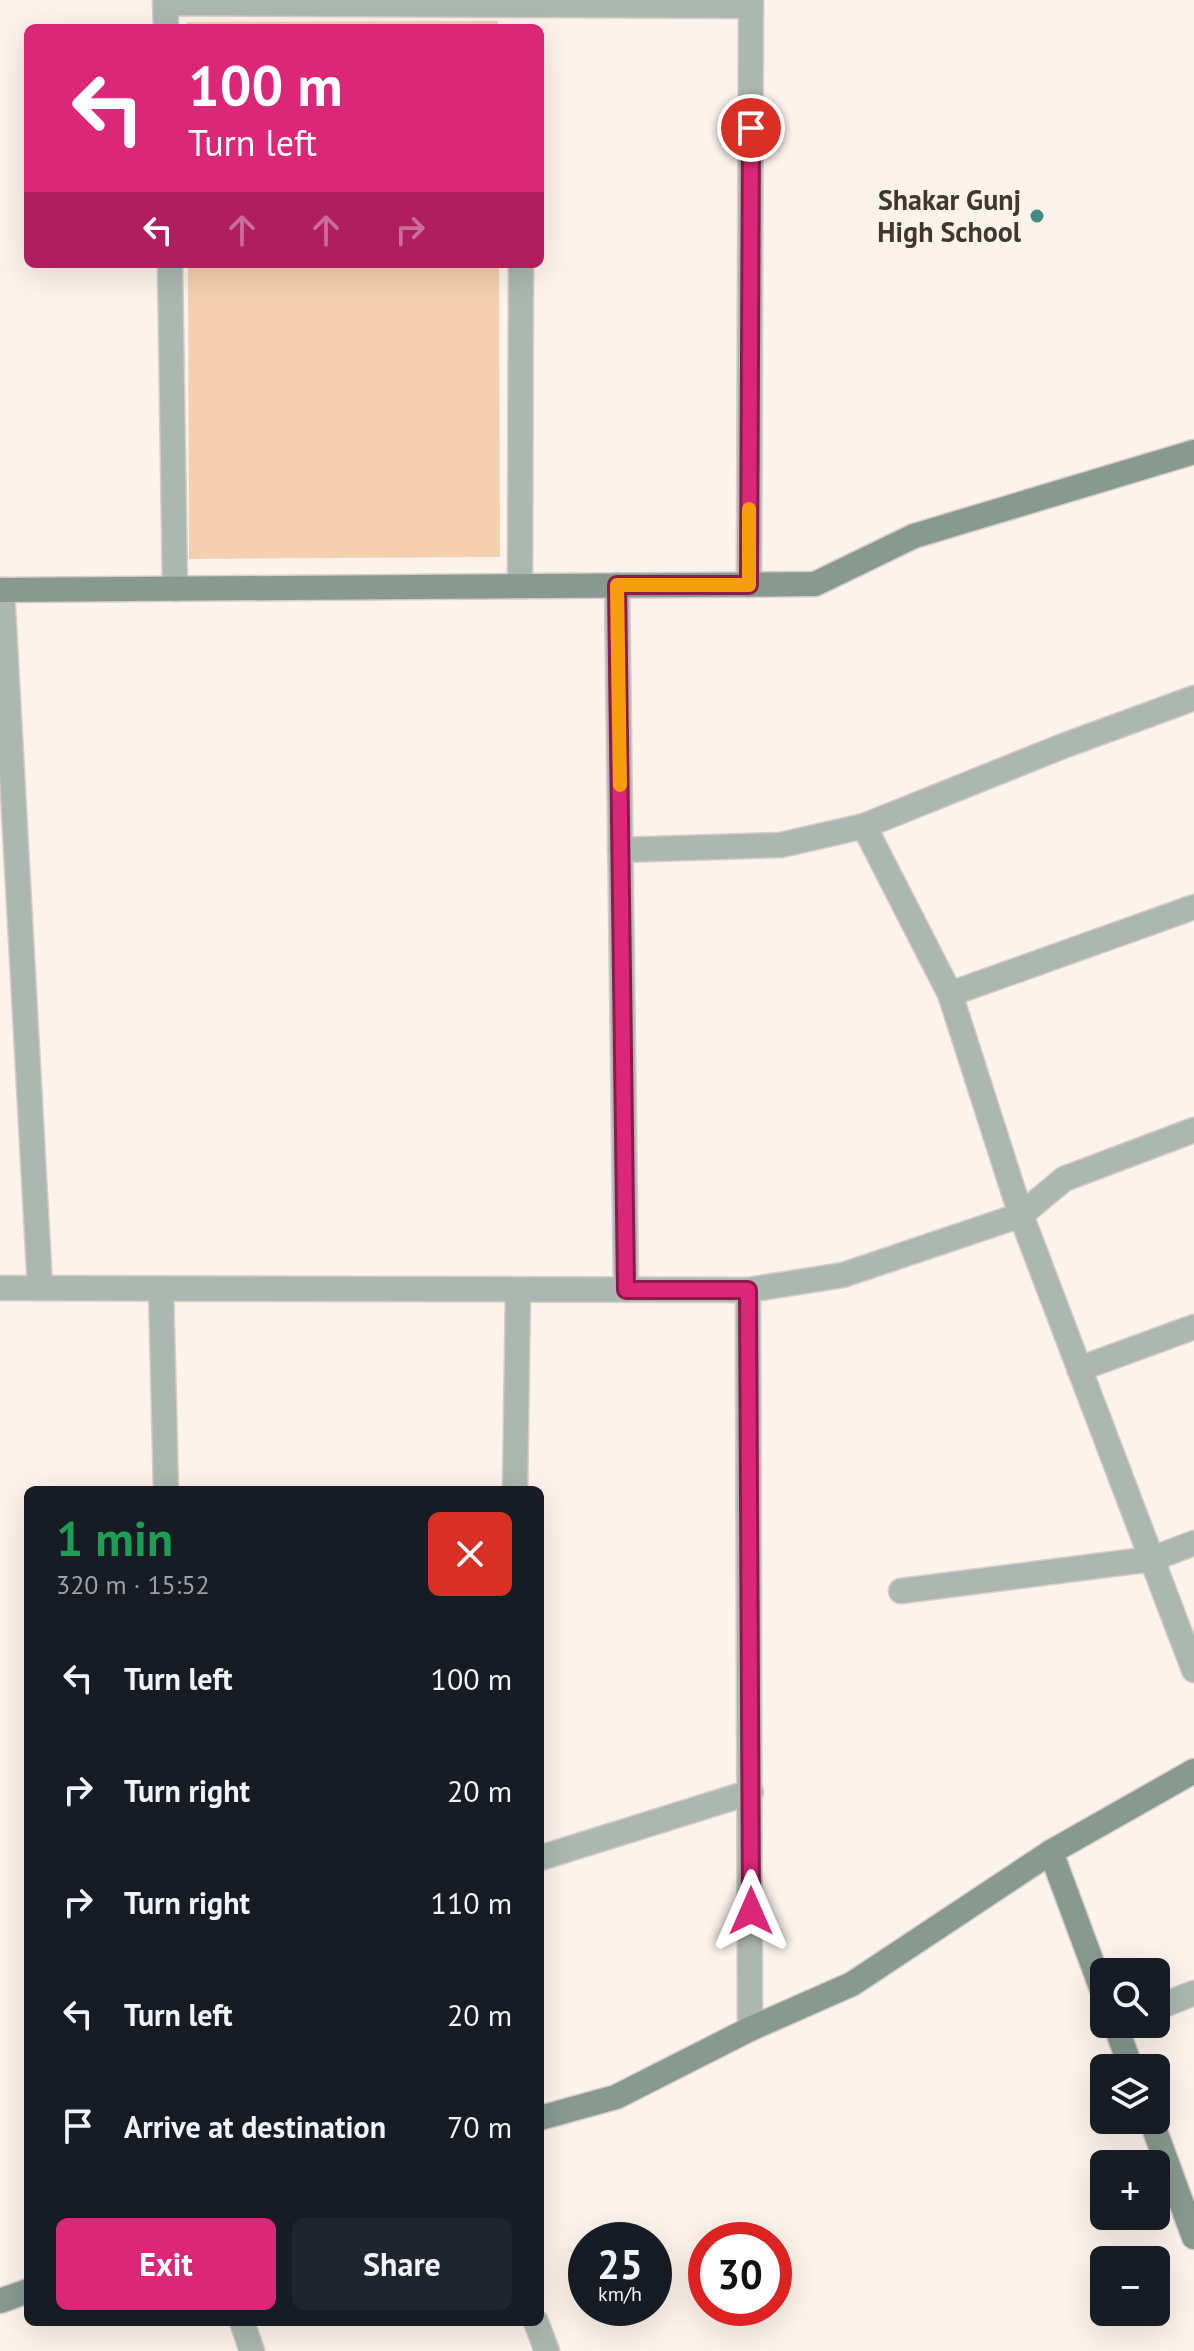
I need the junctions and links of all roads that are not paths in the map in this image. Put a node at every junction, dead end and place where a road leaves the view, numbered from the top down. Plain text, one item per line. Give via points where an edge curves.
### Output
1 (165, 2) edge
2 (751, 3) edge
3 (521, 16) edge
4 (166, 24) edge
5 (170, 268) edge
6 (521, 268) edge
7 (1194, 452) edge
8 (617, 585) junction
9 (749, 585) junction
10 (520, 586) junction
11 (175, 589) junction
12 (1, 590) edge
13 (1194, 698) edge
14 (864, 826) junction
15 (620, 850) junction
16 (1194, 907) edge
17 (950, 994) junction
18 (1194, 1130) edge
19 (1021, 1215) junction
20 (0, 1288) edge
21 (40, 1288) junction
22 (161, 1289) junction
23 (626, 1290) junction
24 (748, 1290) junction
25 (518, 1291) junction
26 (1194, 1327) edge
27 (1079, 1369) junction
28 (166, 1486) edge
29 (515, 1486) edge
30 (1194, 1543) edge
31 (1152, 1559) junction
32 (901, 1591) dead end
33 (1194, 1670) edge
34 (1194, 1771) edge
35 (751, 1792) junction
36 (1051, 1852) junction
37 (544, 1857) edge
38 (1090, 1958) edge
39 (1194, 1993) edge
40 (1170, 2002) edge
41 (750, 2029) junction
42 (544, 2117) edge
43 (1158, 2134) edge
44 (1186, 2193) edge
45 (1194, 2237) edge
46 (24, 2292) edge
47 (0, 2301) edge
48 (243, 2326) edge
49 (538, 2326) edge
50 (252, 2351) edge
51 (547, 2351) edge

1 - 3 street
1 - 4 street
2 - 3 street
2 - 9 street
5 - 11 street
6 - 10 street
7 - 9 street via 914,536 815,584
8 - 9 street
8 - 10 street
8 - 15 street
10 - 11 street
11 - 12 street
12 - 21 street
13 - 14 street
14 - 15 street via 781,845
14 - 17 street
15 - 23 street
16 - 17 street
17 - 19 street
18 - 19 street via 1064,1179
19 - 24 street via 843,1275
19 - 27 street
20 - 21 street
21 - 22 street
22 - 25 street
22 - 28 street
23 - 24 street
23 - 25 street
24 - 35 street
25 - 29 street
26 - 27 street
27 - 31 street
30 - 31 street
31 - 32 street
31 - 33 street
34 - 36 street
35 - 37 street
35 - 41 street
36 - 38 street
36 - 41 street via 852,1984
39 - 40 street
41 - 42 street via 616,2097
43 - 44 street
44 - 45 street
46 - 47 street
48 - 50 street
49 - 51 street

